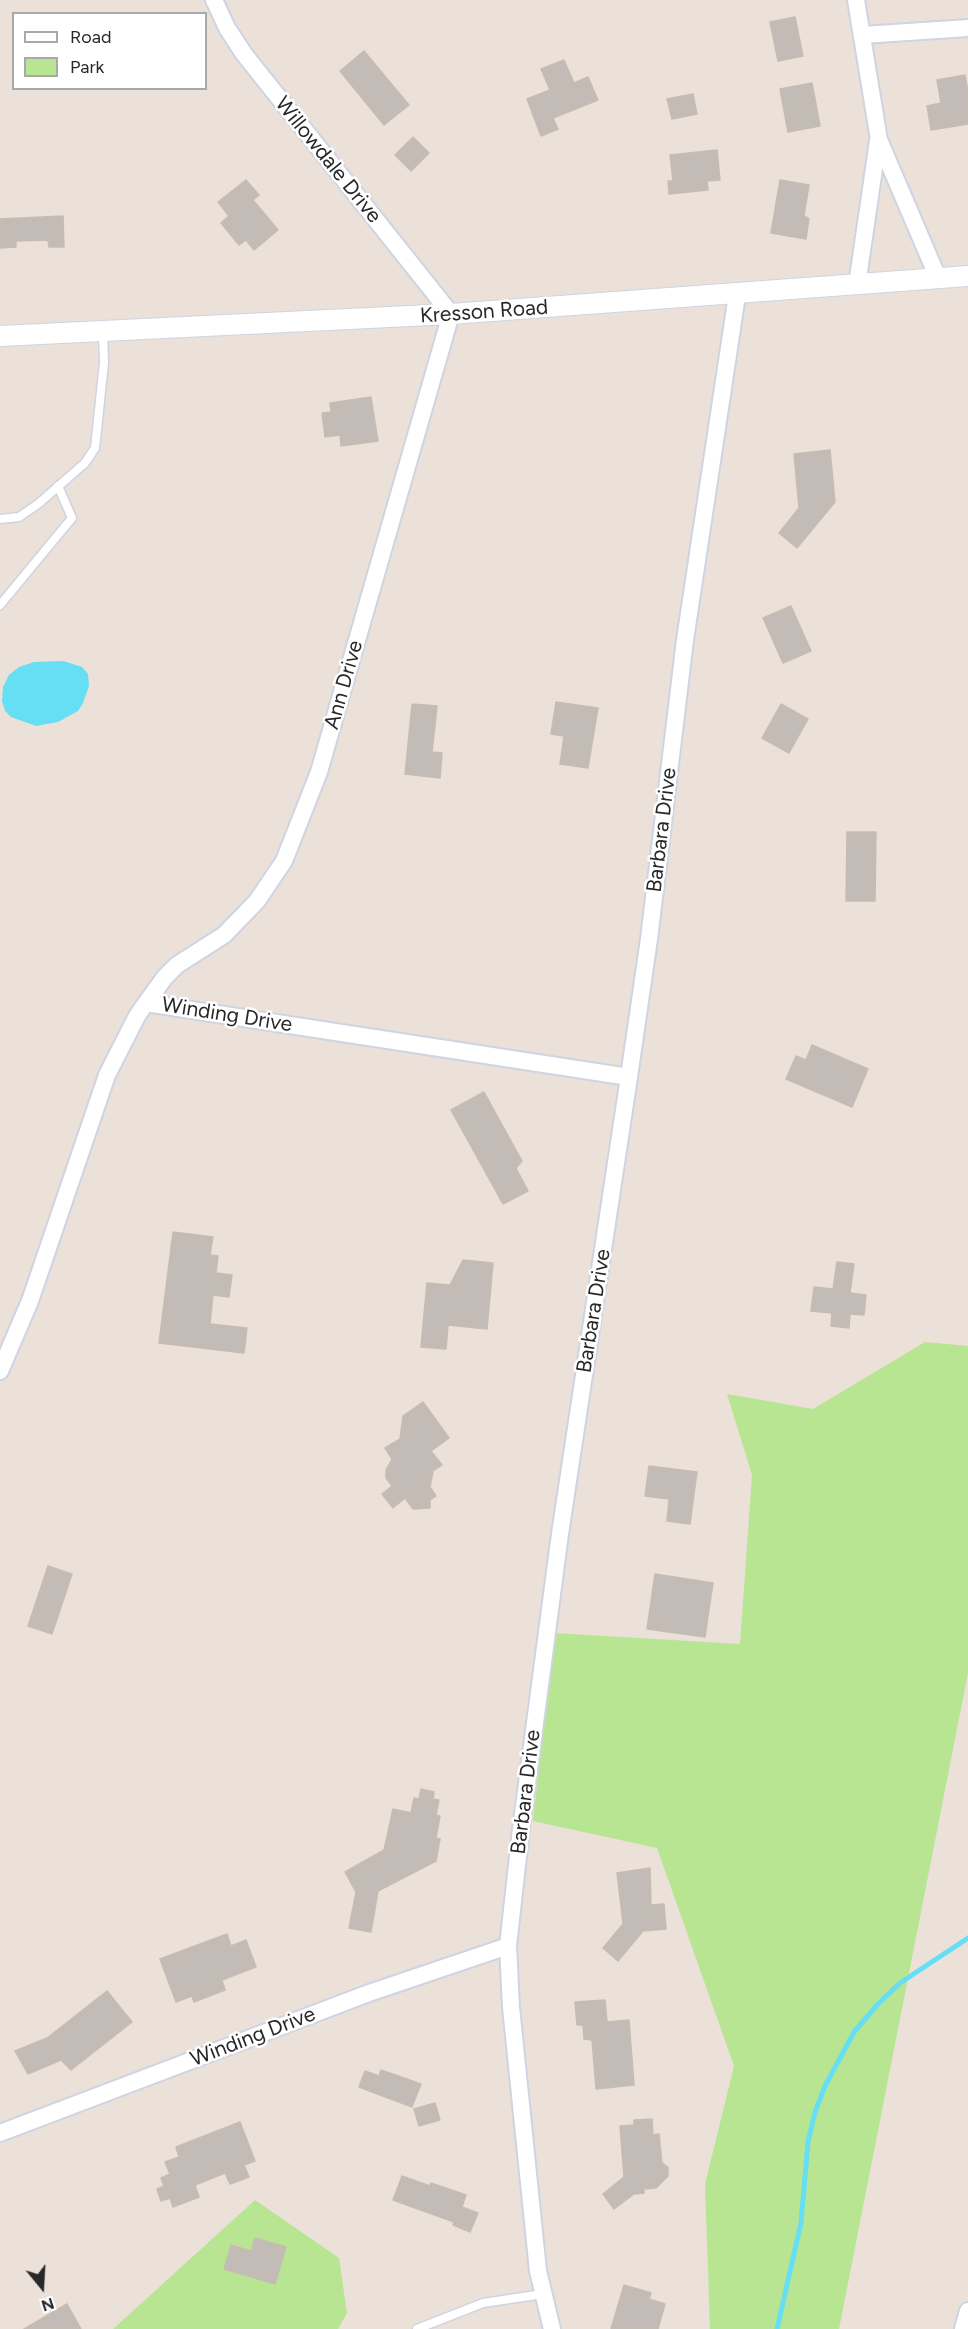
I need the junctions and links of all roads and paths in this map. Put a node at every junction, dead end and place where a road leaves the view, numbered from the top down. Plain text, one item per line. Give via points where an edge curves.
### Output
1 (214, 0) edge
2 (856, 0) edge
3 (968, 28) edge
4 (863, 35) junction
5 (879, 140) junction
6 (968, 276) edge
7 (938, 278) junction
8 (857, 285) junction
9 (737, 295) junction
10 (451, 314) junction
11 (104, 332) junction
12 (0, 336) edge
13 (58, 486) junction
14 (0, 519) edge
15 (0, 605) edge
16 (146, 1003) junction
17 (629, 1077) junction
18 (0, 1371) edge
19 (508, 1946) junction
20 (0, 2133) edge
21 (543, 2294) junction
22 (968, 2311) edge
23 (417, 2329) edge
24 (552, 2329) edge
25 (963, 2329) edge

1 - 10 street, Willowdale Drive via 244,54
2 - 4 street
3 - 4 street
4 - 5 street
5 - 7 street
5 - 8 street
6 - 7 street, Kresson Road
7 - 8 street, Kresson Road
8 - 9 street, Kresson Road
9 - 10 street, Kresson Road
9 - 17 street, Barbara Drive via 685,640
10 - 11 street, Kresson Road
10 - 16 street, Ann Drive via 319,772 284,861 241,918 224,935 177,965
11 - 12 street, Kresson Road
11 - 13 lane via 95,448 85,463
13 - 14 lane via 19,517
13 - 15 lane via 72,518
16 - 17 street, Winding Drive
16 - 18 street, Winding Drive via 107,1075 30,1301
17 - 19 street, Barbara Drive via 559,1542
19 - 20 street, Winding Drive via 369,1993
19 - 21 street, Barbara Drive via 510,2007
21 - 23 lane via 483,2302
21 - 24 street, Barbara Drive
22 - 25 street

